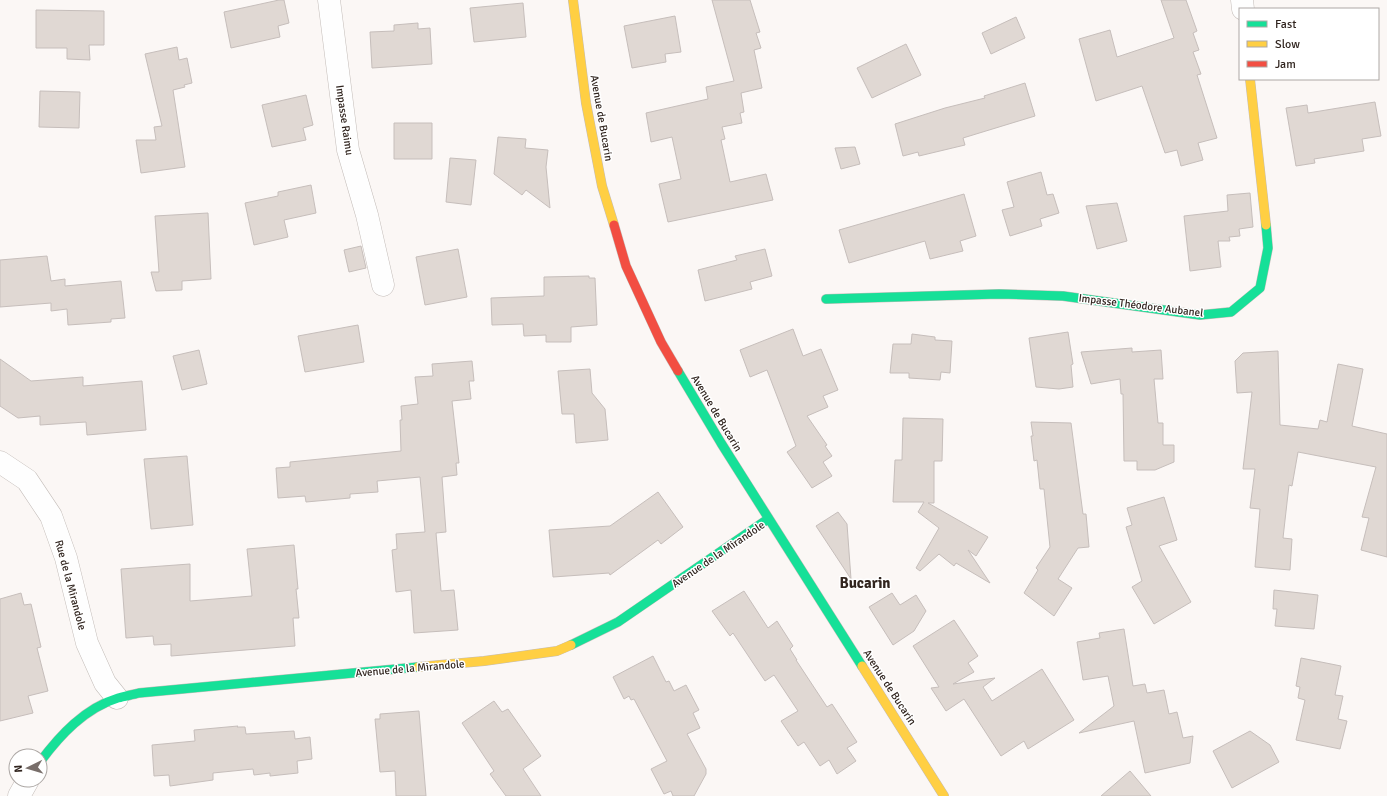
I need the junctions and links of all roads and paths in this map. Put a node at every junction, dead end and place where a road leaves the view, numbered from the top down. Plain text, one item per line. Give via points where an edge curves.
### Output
1 (329, 0) edge
2 (573, 0) edge
3 (1250, 80) edge
4 (383, 285) dead end
5 (826, 299) dead end
6 (0, 462) edge
7 (768, 519) junction
8 (117, 698) junction
9 (48, 752) edge
10 (944, 796) edge

1 - 4 street, Impasse Raimu via 348,150 367,215
2 - 7 street, Avenue de Bucarin via 586,103 602,186 626,266 661,342
3 - 5 street, Impasse Théodore Aubanel via 1268,248 1260,288 1231,312 1200,315 1063,296 999,294
6 - 8 street, Rue de la Mirandole via 27,480 51,516 66,558 87,643 105,683
7 - 8 street, Avenue de la Mirandole via 618,622 557,651 484,661 139,693
7 - 10 street, Avenue de Bucarin
8 - 9 street, Avenue de la Mirandole via 96,707 69,727

